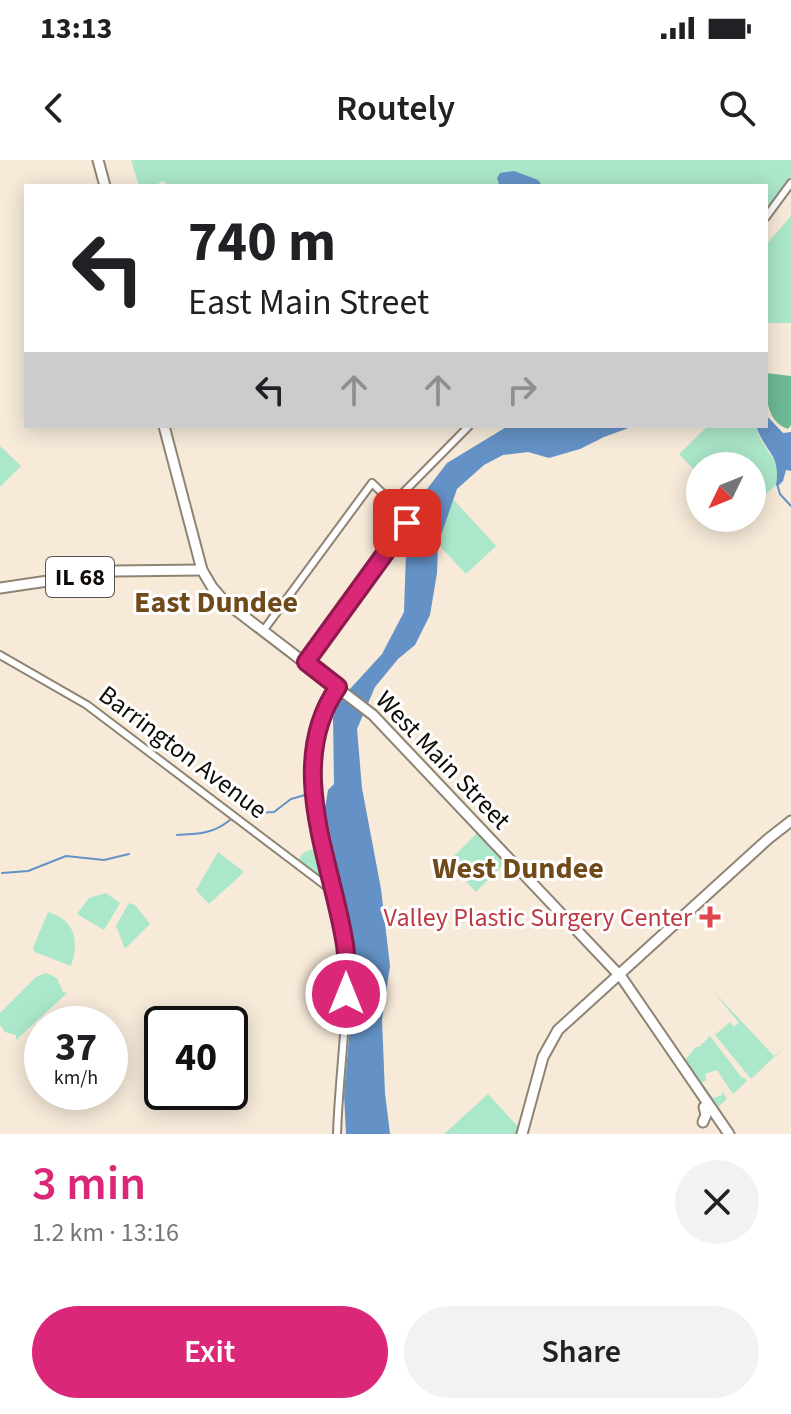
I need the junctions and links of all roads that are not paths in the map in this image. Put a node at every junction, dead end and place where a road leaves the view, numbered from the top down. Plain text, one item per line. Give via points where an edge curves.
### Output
1 (98, 160) edge
2 (791, 183) edge
3 (104, 184) edge
4 (768, 214) edge
5 (165, 428) edge
6 (467, 428) edge
7 (393, 503) junction
8 (202, 570) junction
9 (0, 588) edge
10 (263, 631) junction
11 (0, 655) edge
12 (306, 662) junction
13 (341, 688) junction
14 (791, 821) edge
15 (791, 827) edge
16 (334, 892) junction
17 (618, 978) junction
18 (713, 1127) edge
19 (337, 1134) edge
20 (525, 1134) edge
21 (729, 1134) edge

1 - 3 main road
2 - 4 street
5 - 8 main road
6 - 7 street
7 - 10 street via 372,483
7 - 12 street via 408,517 407,523
8 - 9 main road, IL 68 via 115,571
8 - 10 main road, West Main Street via 222,599
10 - 12 main road, West Main Street
11 - 16 street, Barrington Avenue via 87,705
12 - 13 main road, West Main Street
13 - 16 street via 315,742 314,793
13 - 17 main road, West Main Street via 369,710
14 - 17 main road
15 - 17 main road
16 - 19 street via 346,951
17 - 18 main road, West Main Street
17 - 20 main road via 555,1041
17 - 21 main road, West Main Street

